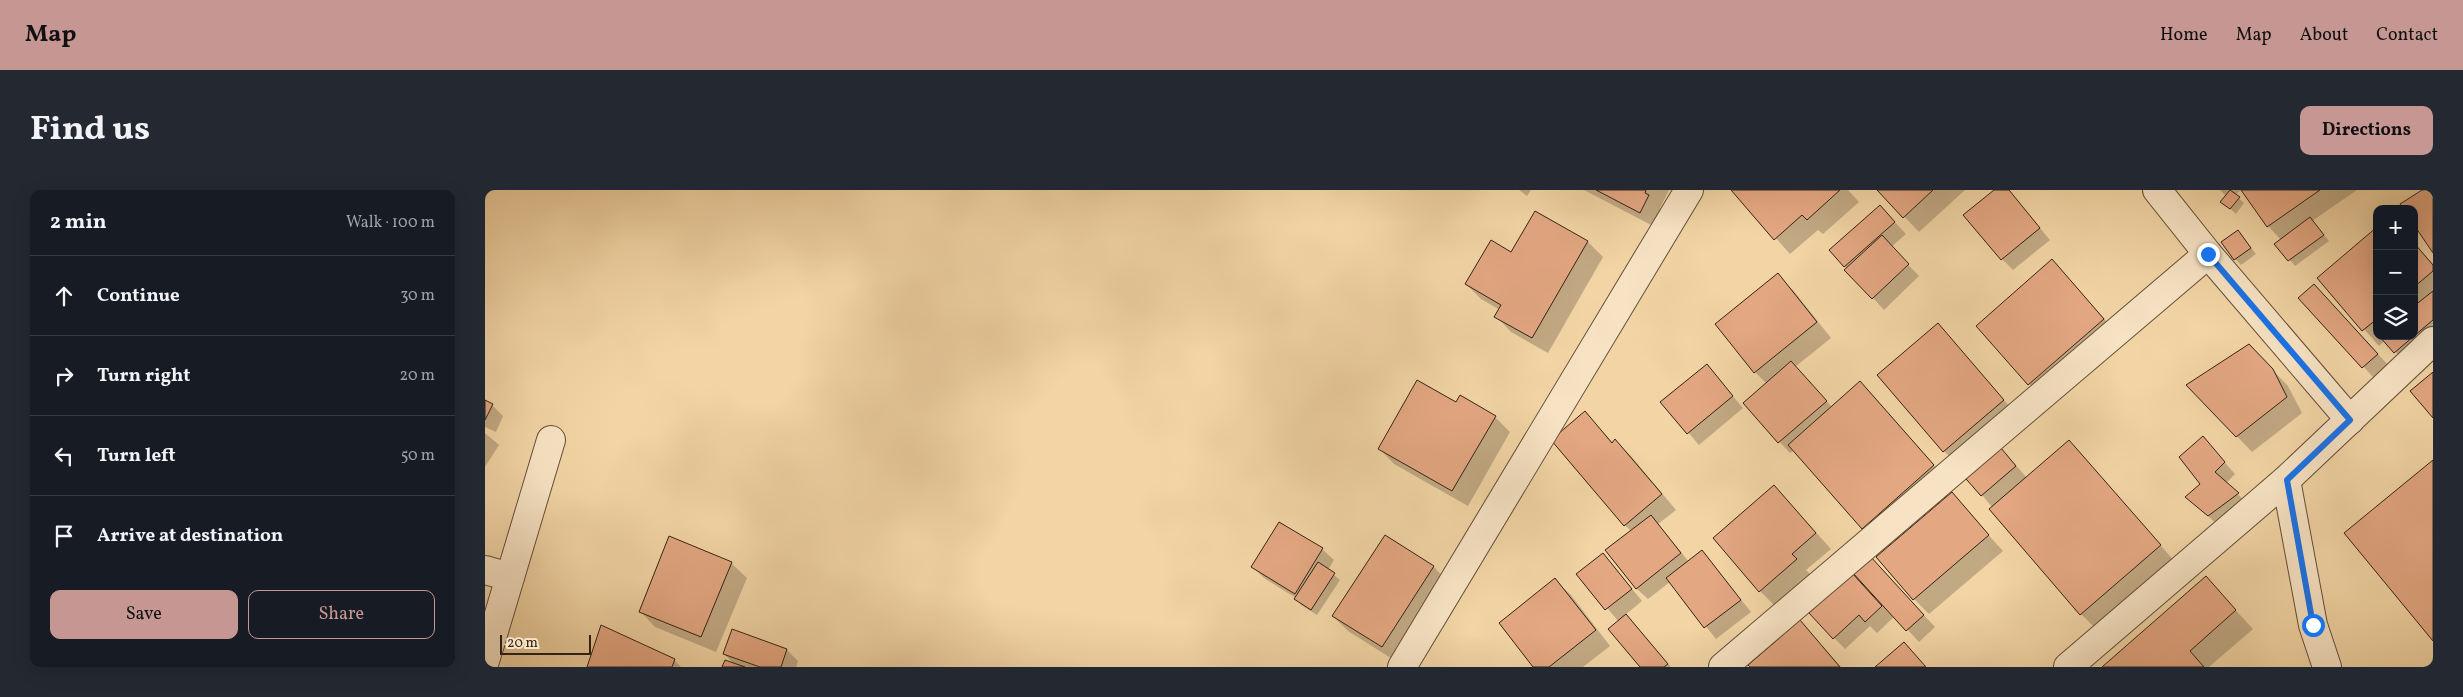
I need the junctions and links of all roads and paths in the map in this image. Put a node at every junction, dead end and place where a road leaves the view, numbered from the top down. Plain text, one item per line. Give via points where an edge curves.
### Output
1 (1689, 190) edge
2 (2157, 190) edge
3 (2208, 254) junction
4 (2433, 341) edge
5 (2350, 420) junction
6 (551, 440) dead end
7 (2287, 480) junction
8 (497, 573) edge
9 (485, 661) edge
10 (1402, 667) edge
11 (1723, 667) edge
12 (2069, 667) edge
13 (2327, 667) edge

1 - 10 street
2 - 3 street
3 - 5 street
3 - 11 street
4 - 5 street
5 - 7 street
6 - 8 street
7 - 12 street
7 - 13 street via 2313,625
8 - 9 street

